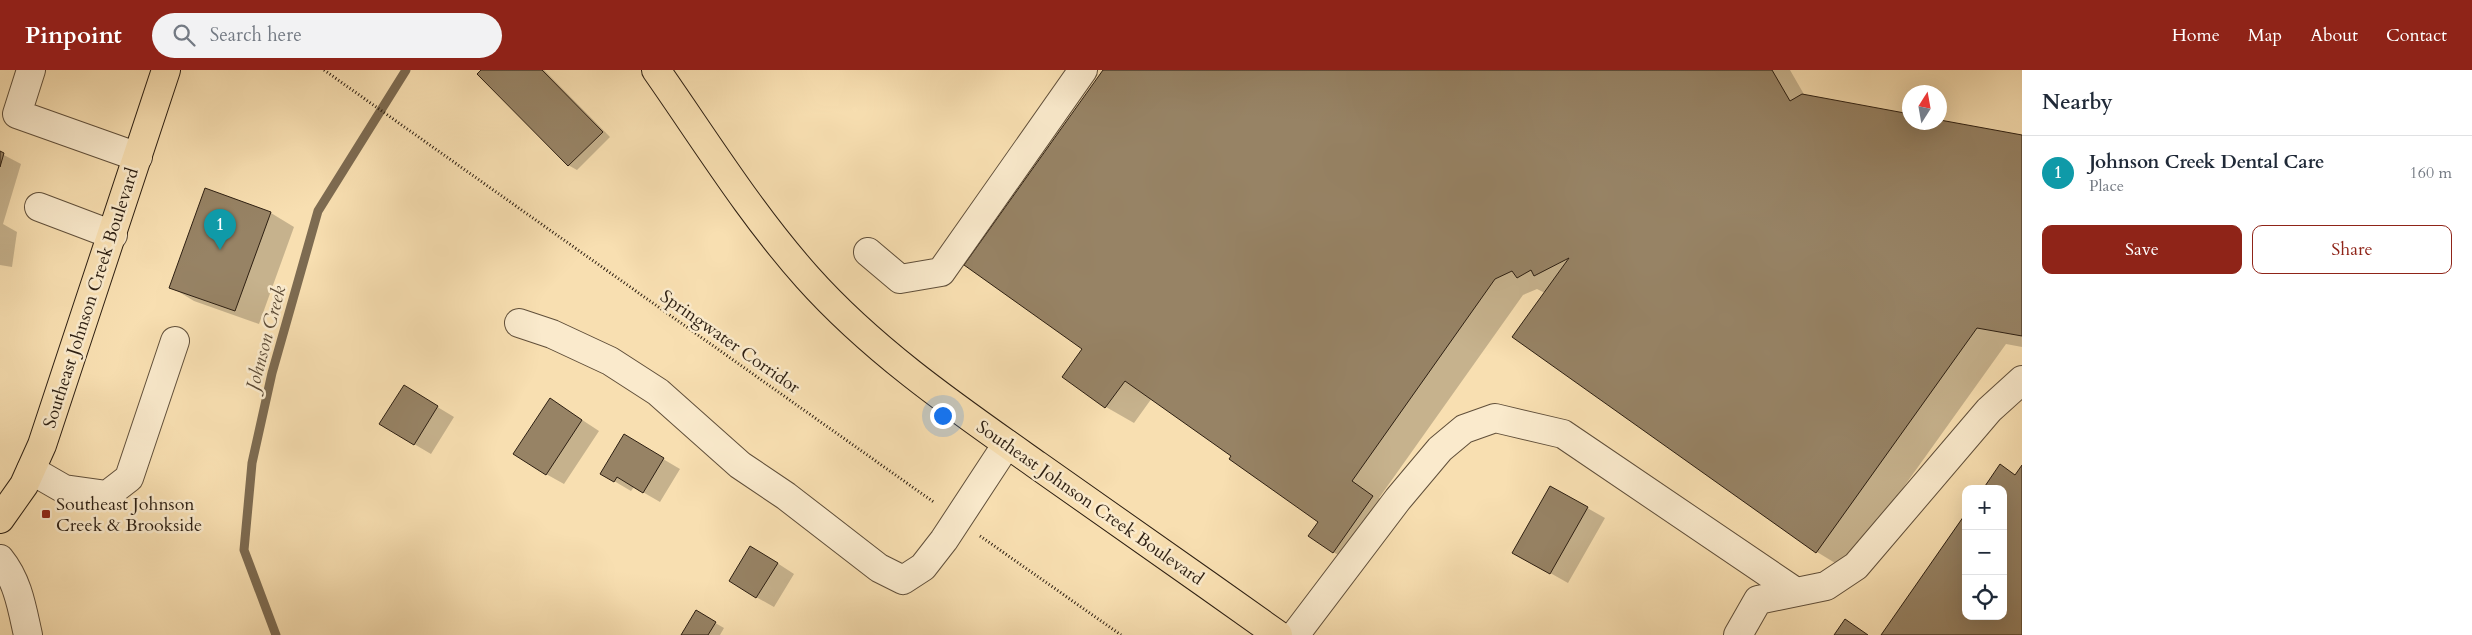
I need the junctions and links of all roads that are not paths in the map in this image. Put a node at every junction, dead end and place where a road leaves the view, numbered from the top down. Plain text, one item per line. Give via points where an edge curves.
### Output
1 (32, 70) edge
2 (166, 70) edge
3 (656, 70) edge
4 (1083, 70) edge
5 (9, 113) edge
6 (138, 157) junction
7 (39, 207) dead end
8 (112, 235) junction
9 (868, 252) dead end
10 (519, 323) dead end
11 (175, 341) dead end
12 (2022, 380) edge
13 (1007, 444) junction
14 (31, 470) junction
15 (0, 519) edge
16 (0, 559) edge
17 (1796, 592) junction
18 (28, 635) edge
19 (1278, 635) edge
20 (1295, 635) edge
21 (1738, 635) edge

1 - 5 street
2 - 6 main road, Southeast Johnson Creek Boulevard
3 - 13 main road, Southeast Johnson Creek Boulevard via 731,180 807,278 904,368
4 - 9 street via 941,272 900,279
5 - 6 street
6 - 8 main road, Southeast Johnson Creek Boulevard
7 - 8 street
8 - 14 main road, Southeast Johnson Creek Boulevard
10 - 13 street via 552,334 610,361 658,392 740,465 786,496 878,568 903,580 923,567
11 - 14 street via 129,478 107,495 64,489
12 - 17 street via 1989,410 1856,566 1826,586
13 - 19 main road, Southeast Johnson Creek Boulevard
14 - 15 main road, Southeast Johnson Creek Boulevard
16 - 18 street via 16,586
17 - 20 street via 1564,434 1495,418 1464,429 1440,449
17 - 21 street via 1758,600

